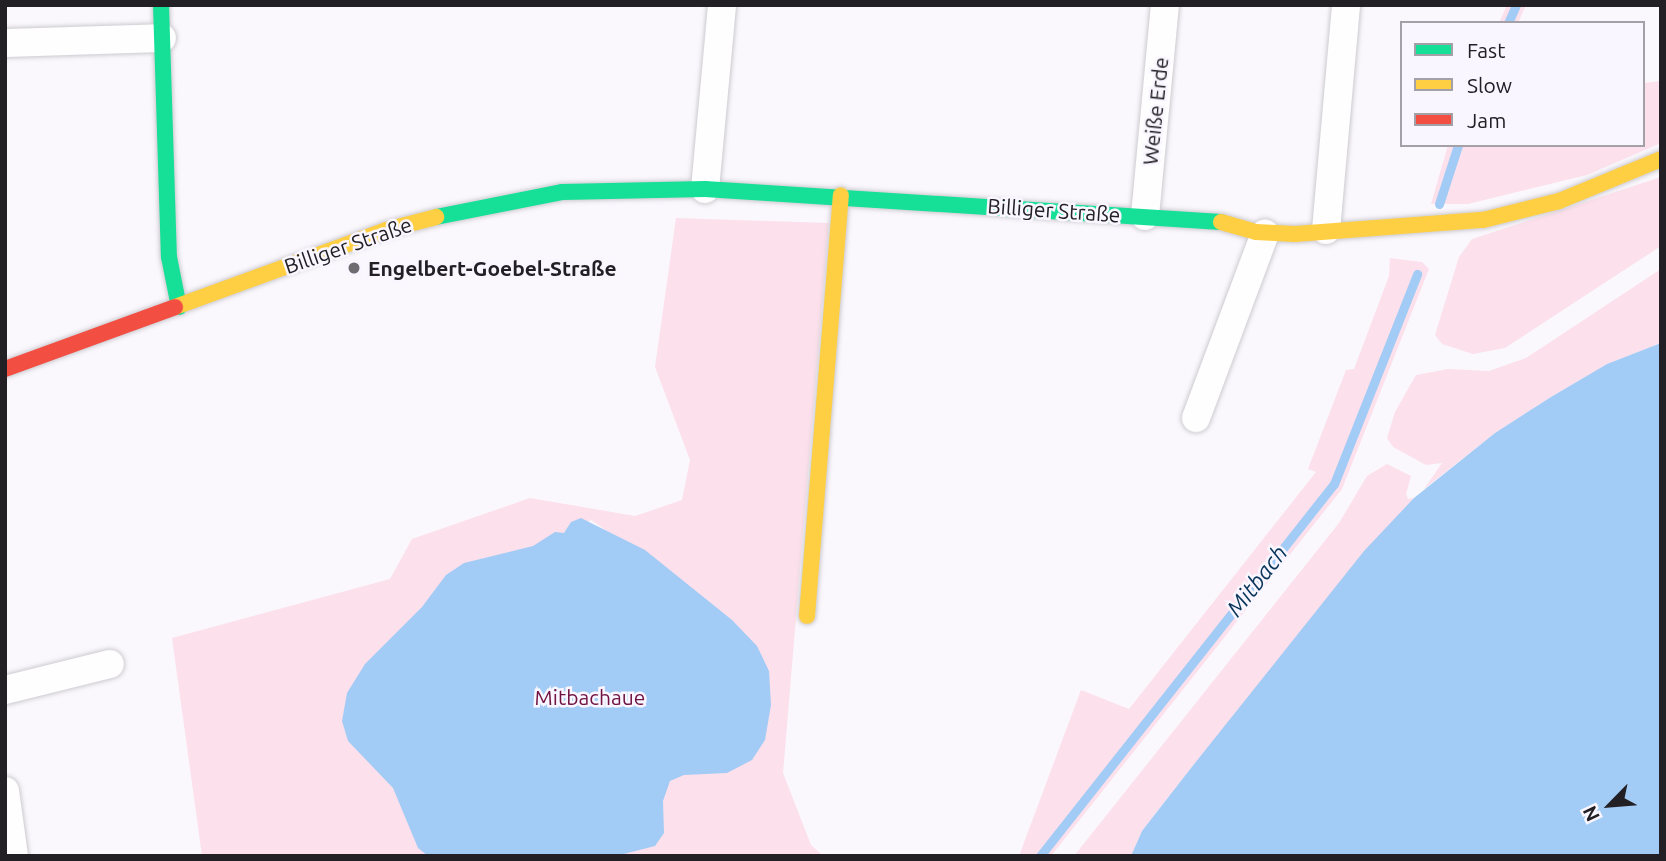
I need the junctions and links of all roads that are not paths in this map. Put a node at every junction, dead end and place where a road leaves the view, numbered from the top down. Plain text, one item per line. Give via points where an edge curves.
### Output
1 (161, 5) edge
2 (722, 5) edge
3 (1166, 5) edge
4 (1346, 5) edge
5 (162, 38) junction
6 (5, 43) edge
7 (1661, 159) edge
8 (705, 189) junction
9 (841, 195) junction
10 (1145, 216) junction
11 (1326, 230) junction
12 (1265, 233) junction
13 (179, 307) junction
14 (5, 369) edge
15 (1196, 418) dead end
16 (807, 616) dead end
17 (110, 664) dead end
18 (5, 690) edge
19 (5, 791) edge
20 (14, 856) edge

1 - 5 street
2 - 8 street
3 - 10 street, Weiße Erde
4 - 11 street
5 - 6 street
5 - 13 street via 169,257
7 - 11 street, Billiger Straße via 1559,201 1483,220 1403,229
8 - 9 street, Billiger Straße
8 - 13 street, Billiger Straße via 562,192 444,214 344,244
9 - 10 street, Billiger Straße
9 - 16 street
10 - 12 street, Billiger Straße via 1237,223
11 - 12 street, Billiger Straße
12 - 15 street
13 - 14 street, Billiger Straße
17 - 18 street
19 - 20 street

